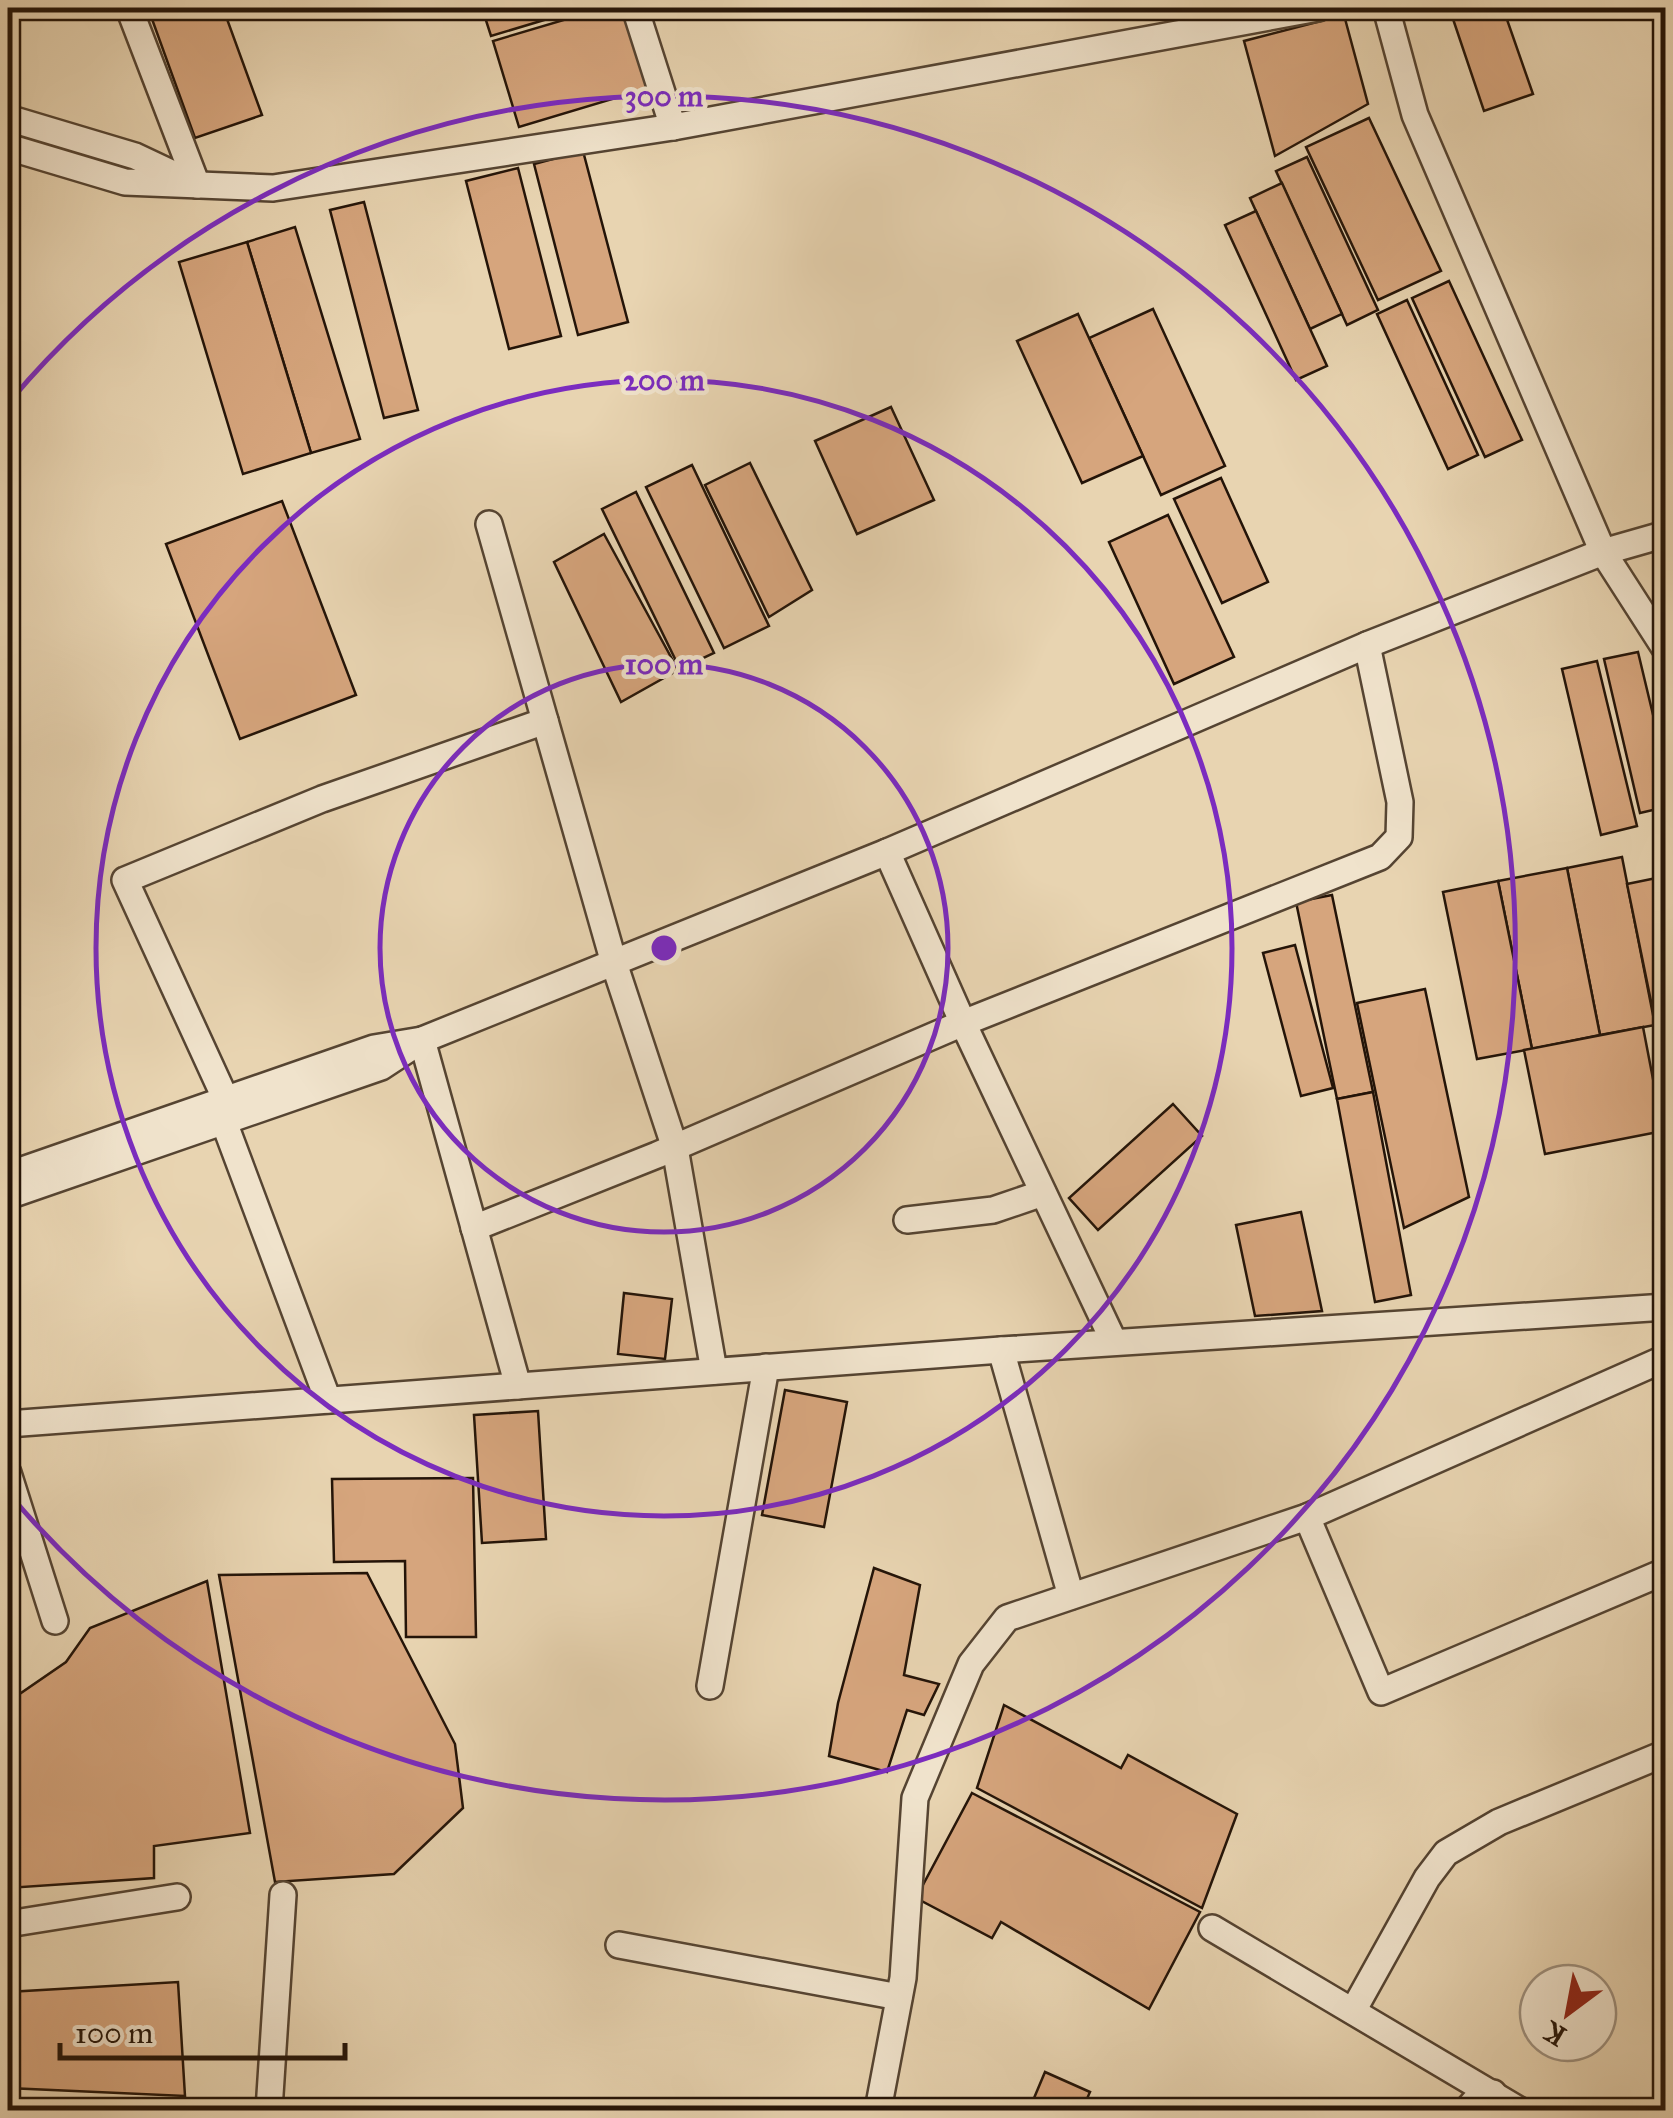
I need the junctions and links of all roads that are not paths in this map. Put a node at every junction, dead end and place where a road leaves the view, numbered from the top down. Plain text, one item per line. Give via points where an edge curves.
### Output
1 (129, 8) edge
2 (635, 8) edge
3 (1318, 8) edge
4 (1386, 8) edge
5 (8, 118) edge
6 (673, 127) junction
7 (8, 147) edge
8 (197, 185) junction
9 (489, 524) dead end
10 (1666, 534) edge
11 (1603, 552) junction
12 (1367, 645) junction
13 (1666, 650) edge
14 (545, 720) junction
15 (887, 852) junction
16 (614, 963) junction
17 (963, 1023) junction
18 (422, 1040) junction
19 (225, 1111) junction
20 (675, 1148) junction
21 (8, 1175) edge
22 (1044, 1194) junction
23 (8, 1196) edge
24 (907, 1220) dead end
25 (474, 1228) junction
26 (1666, 1307) edge
27 (1114, 1342) junction
28 (1000, 1350) junction
29 (1666, 1358) edge
30 (766, 1367) junction
31 (714, 1371) junction
32 (518, 1386) junction
33 (328, 1400) junction
34 (8, 1424) edge
35 (8, 1472) edge
36 (1307, 1517) junction
37 (1666, 1570) edge
38 (1071, 1596) junction
39 (54, 1621) dead end
40 (710, 1686) dead end
41 (1666, 1753) edge
42 (283, 1895) dead end
43 (176, 1897) dead end
44 (8, 1924) edge
45 (1212, 1928) dead end
46 (620, 1945) dead end
47 (899, 1997) junction
48 (1353, 2011) junction
49 (1493, 2093) junction
50 (269, 2110) edge
51 (878, 2110) edge
52 (1467, 2110) edge
53 (1518, 2110) edge

1 - 8 street
2 - 6 street
3 - 6 street
4 - 11 street via 1414,116
5 - 8 street via 135,156
6 - 8 street via 272,188
7 - 8 street via 124,182
9 - 14 street
10 - 11 street
11 - 12 street
11 - 13 street
12 - 15 street
12 - 17 street via 1400,802 1399,838 1380,857
14 - 16 street
14 - 19 street via 322,799 125,880
15 - 16 street
15 - 17 street
16 - 18 street
16 - 20 street
17 - 20 street
17 - 22 street
18 - 19 street via 381,1067
18 - 25 street
19 - 21 street
19 - 23 street
19 - 33 street
20 - 25 street
20 - 31 street
22 - 24 street via 993,1210
22 - 27 street
25 - 32 street
26 - 27 street
27 - 28 street
28 - 30 street
28 - 38 street
29 - 36 street
30 - 31 street
30 - 40 street
31 - 32 street
32 - 33 street
33 - 34 street
35 - 39 street
36 - 37 street via 1381,1692
36 - 38 street
38 - 47 street via 1007,1618 971,1664 946,1719 914,1798
41 - 48 street via 1499,1822 1446,1854
42 - 50 street
43 - 44 street
45 - 48 street
46 - 47 street
47 - 51 street
48 - 49 street
49 - 52 street
49 - 53 street

